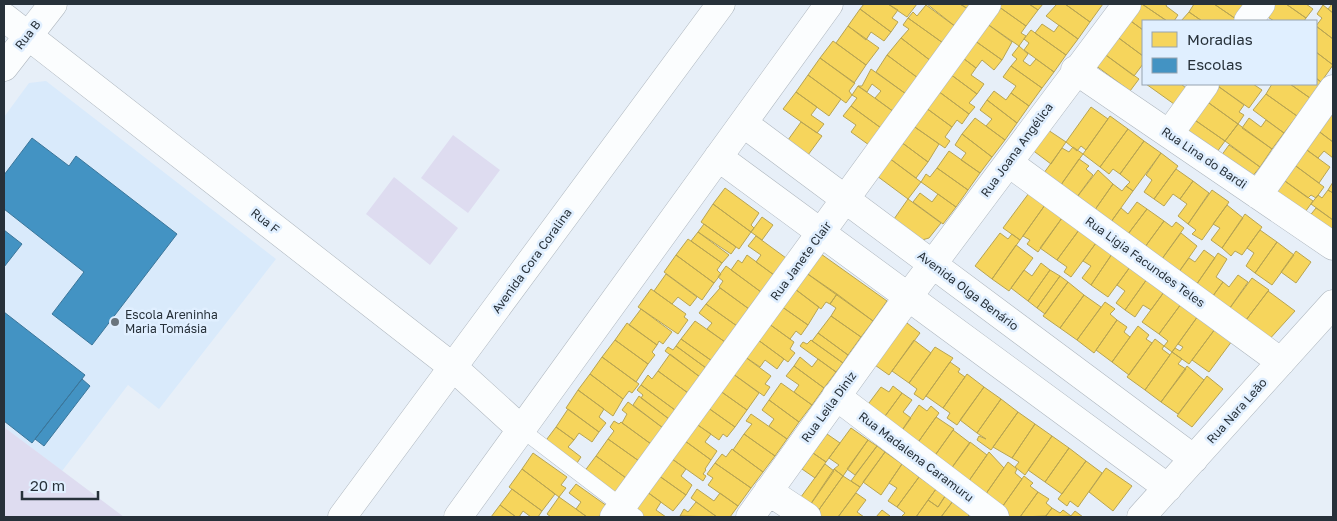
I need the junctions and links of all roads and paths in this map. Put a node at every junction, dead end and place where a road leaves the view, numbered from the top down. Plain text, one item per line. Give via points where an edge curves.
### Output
1 (53, 4) edge
2 (721, 4) edge
3 (829, 4) edge
4 (987, 4) edge
5 (1127, 4) edge
6 (1261, 4) edge
7 (4, 17) edge
8 (1249, 20) edge
9 (28, 36) junction
10 (4, 67) edge
11 (1076, 70) junction
12 (1204, 85) edge
13 (1333, 89) edge
14 (743, 123) junction
15 (1170, 134) junction
16 (718, 158) junction
17 (1009, 163) junction
18 (1258, 195) junction
19 (845, 199) junction
20 (821, 233) junction
21 (1333, 246) edge
22 (934, 265) junction
23 (908, 297) junction
24 (1333, 304) edge
25 (1281, 362) junction
26 (454, 368) junction
27 (836, 396) junction
28 (522, 430) junction
29 (1194, 459) junction
30 (1168, 488) junction
31 (768, 491) junction
32 (624, 514) edge
33 (342, 517) edge
34 (458, 517) edge
35 (750, 517) edge
36 (807, 517) edge
37 (995, 517) edge
38 (1141, 517) edge

1 - 9 street, Rua B
2 - 26 street, Avenida Cora Coralina
3 - 14 street
4 - 19 street, Rua Janete Clair
5 - 11 street, Rua Joana Angélica
6 - 8 street
7 - 9 street, Rua F
9 - 10 street, Rua B
9 - 26 street, Rua F
11 - 15 street, Rua Lina do Bardi
11 - 17 street, Rua Joana Angélica
12 - 15 street
13 - 18 street
14 - 16 street
14 - 19 street, Avenida Olga Benário
15 - 18 street, Rua Lina do Bardi
16 - 20 street
16 - 28 street
17 - 22 street, Rua Joana Angélica
17 - 25 street, Rua Ligia Facundes Teles
18 - 21 street, Rua Lina do Bardi
19 - 20 street, Rua Janete Clair
19 - 22 street, Avenida Olga Benário
20 - 23 street
20 - 32 street, Rua Janete Clair
22 - 23 street, Rua Joana Angélica
22 - 29 street, Avenida Olga Benário
23 - 27 street, Rua Leila Diniz
23 - 30 street
24 - 25 street, Rua Nara Leão
25 - 29 street, Rua Nara Leão
26 - 28 street, Rua F
26 - 33 street, Avenida Cora Coralina
27 - 31 street, Rua Leila Diniz
27 - 37 street, Rua Madalena Caramuru
28 - 32 lane
28 - 34 street
29 - 30 street, Rua Nara Leão
30 - 38 street, Rua Nara Leão
31 - 35 street, Rua Leila Diniz
31 - 36 street

